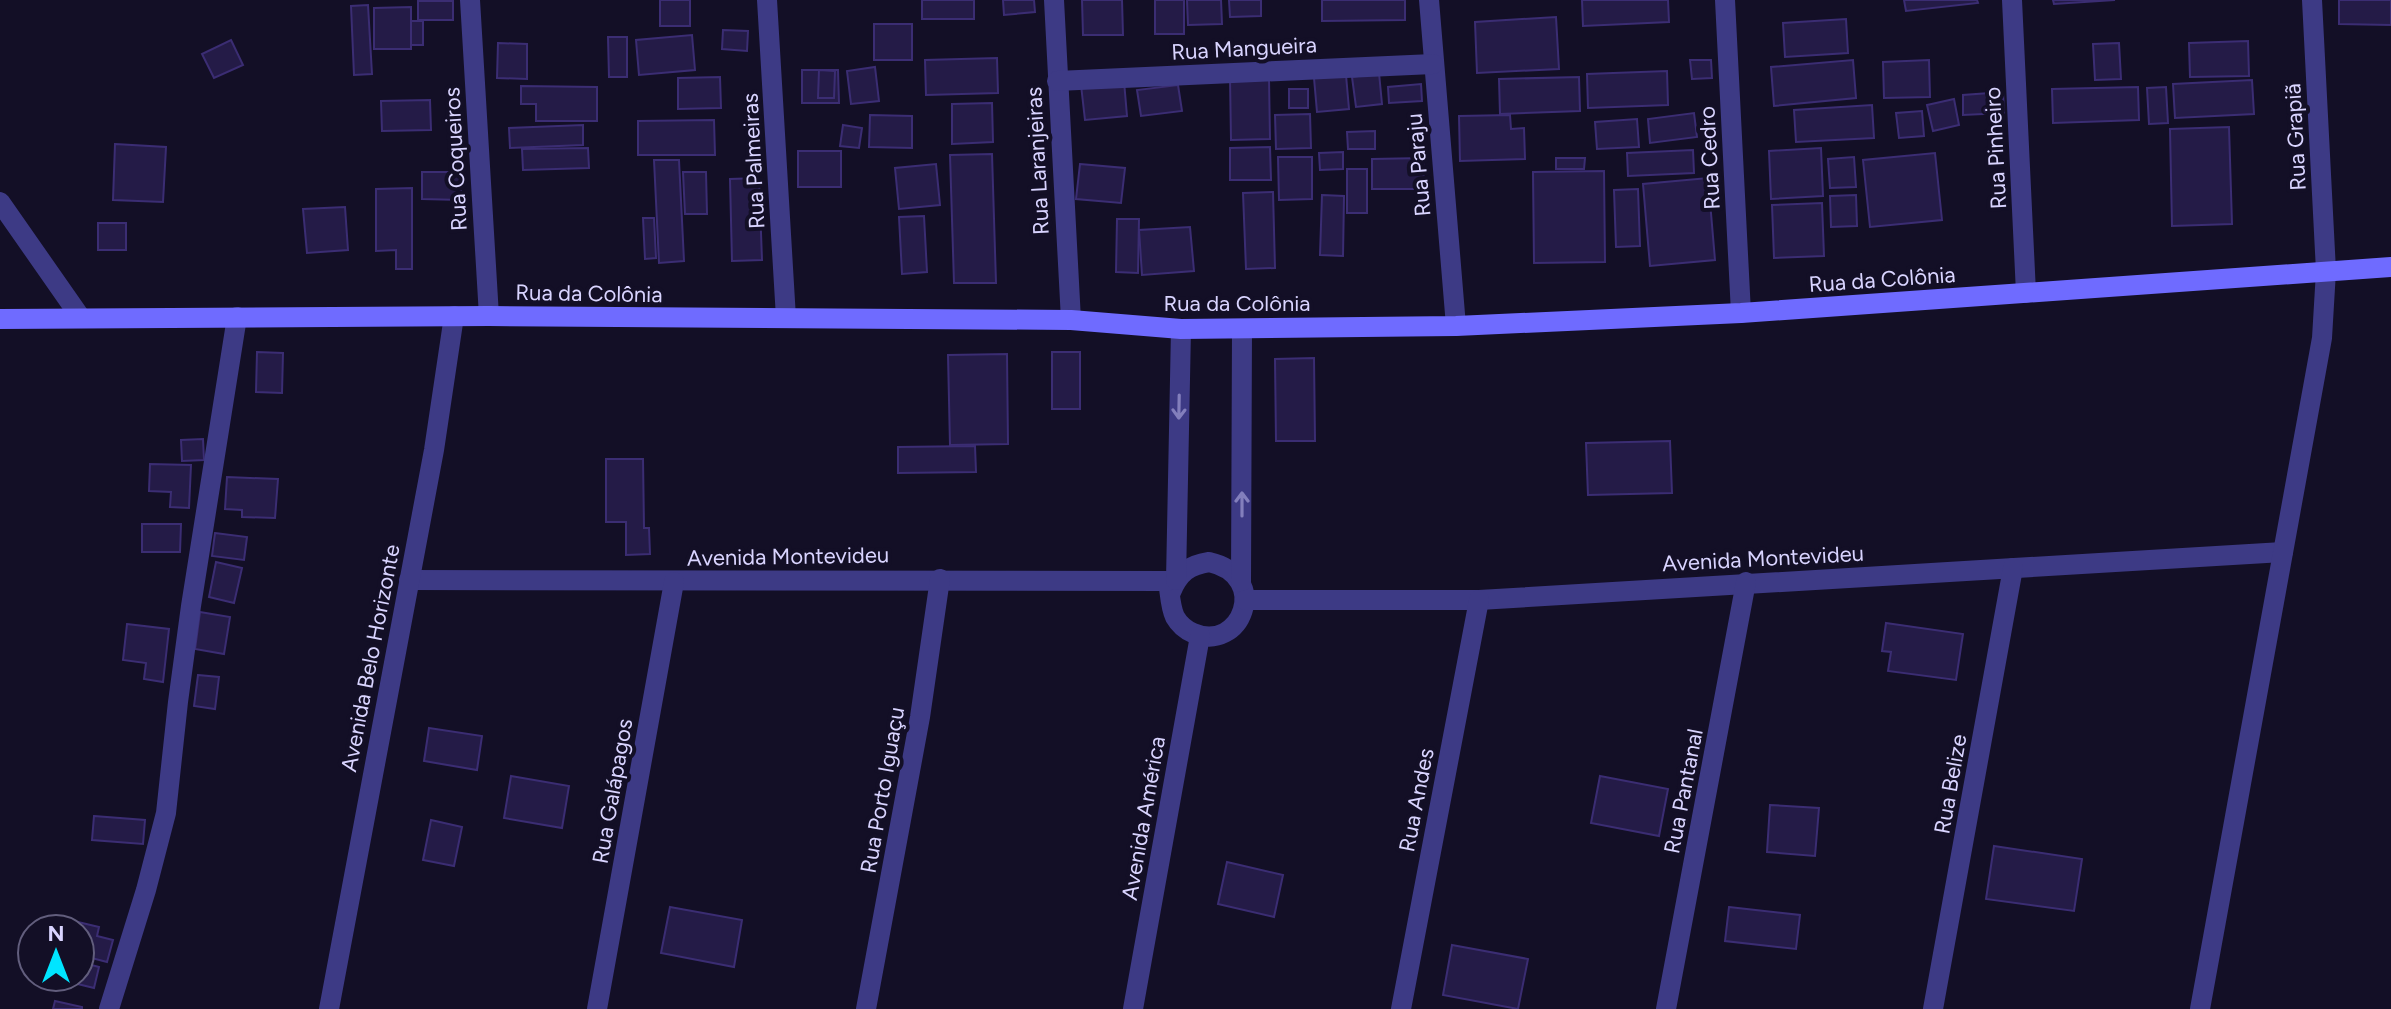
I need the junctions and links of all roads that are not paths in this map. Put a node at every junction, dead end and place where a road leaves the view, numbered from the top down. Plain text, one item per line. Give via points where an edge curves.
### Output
1 (470, 0) edge
2 (767, 0) edge
3 (1054, 0) edge
4 (1429, 0) edge
5 (1725, 0) edge
6 (2012, 0) edge
7 (2312, 0) edge
8 (1433, 64) junction
9 (1057, 81) junction
10 (0, 202) edge
11 (2391, 267) edge
12 (2326, 271) junction
13 (2026, 293) junction
14 (1741, 313) junction
15 (454, 316) junction
16 (489, 316) junction
17 (237, 317) junction
18 (81, 318) junction
19 (786, 318) junction
20 (0, 319) edge
21 (1071, 320) junction
22 (1456, 326) junction
23 (1181, 329) junction
24 (1242, 329) junction
25 (2283, 552) junction
26 (2013, 568) junction
27 (940, 579) junction
28 (409, 580) junction
29 (1172, 580) junction
30 (674, 582) junction
31 (1746, 582) junction
32 (1243, 591) junction
33 (1479, 600) junction
34 (1200, 636) junction
35 (109, 1009) edge
36 (329, 1009) edge
37 (597, 1009) edge
38 (866, 1009) edge
39 (1133, 1009) edge
40 (1401, 1009) edge
41 (1666, 1009) edge
42 (1933, 1009) edge
43 (2200, 1009) edge

1 - 16 street, Rua Coqueiros
2 - 19 street, Rua Palmeiras
3 - 9 street, Rua Laranjeiras
4 - 8 street, Rua Paraju
5 - 14 street, Rua Cedro
6 - 13 street, Rua Pinheiro
7 - 12 street, Rua Grapiã
8 - 9 street, Rua Mangueira
8 - 22 street, Rua Paraju
9 - 21 street, Rua Laranjeiras
10 - 18 street
11 - 12 main road, Rua da Colônia
12 - 13 main road, Rua da Colônia
12 - 25 street, Rua Grapiã via 2322,338
13 - 14 main road, Rua da Colônia
14 - 22 main road, Rua da Colônia
15 - 16 main road, Rua da Colônia
15 - 17 main road, Rua da Colônia
15 - 28 street, Avenida Belo Horizonte
16 - 19 main road, Rua da Colônia
17 - 18 main road, Rua da Colônia
17 - 35 street via 189,620 166,813
18 - 20 main road, Rua da Colônia
19 - 21 main road, Rua da Colônia
21 - 23 main road, Rua da Colônia
22 - 24 main road, Rua da Colônia
23 - 24 main road, Rua da Colônia
23 -> 29 street
32 -> 24 street
25 - 26 street, Avenida Montevideu
25 - 43 street, Rua Grapiã
26 - 31 street, Avenida Montevideu
26 - 42 street, Rua Belize
27 - 29 street, Avenida Montevideu
27 - 30 street, Avenida Montevideu
27 - 38 street, Rua Porto Iguaçu
28 - 30 street, Avenida Montevideu
28 - 36 street, Avenida Belo Horizonte
29 - 32 street via 1209,562 1233,572
29 - 34 street via 1174,615
30 - 37 street, Rua Galápagos
31 - 33 street, Avenida Montevideu
31 - 41 street, Rua Pantanal
32 - 33 street, Avenida Montevideu
32 - 34 street via 1236,624 1226,632
33 - 40 street, Rua Andes
34 - 39 street, Avenida América

